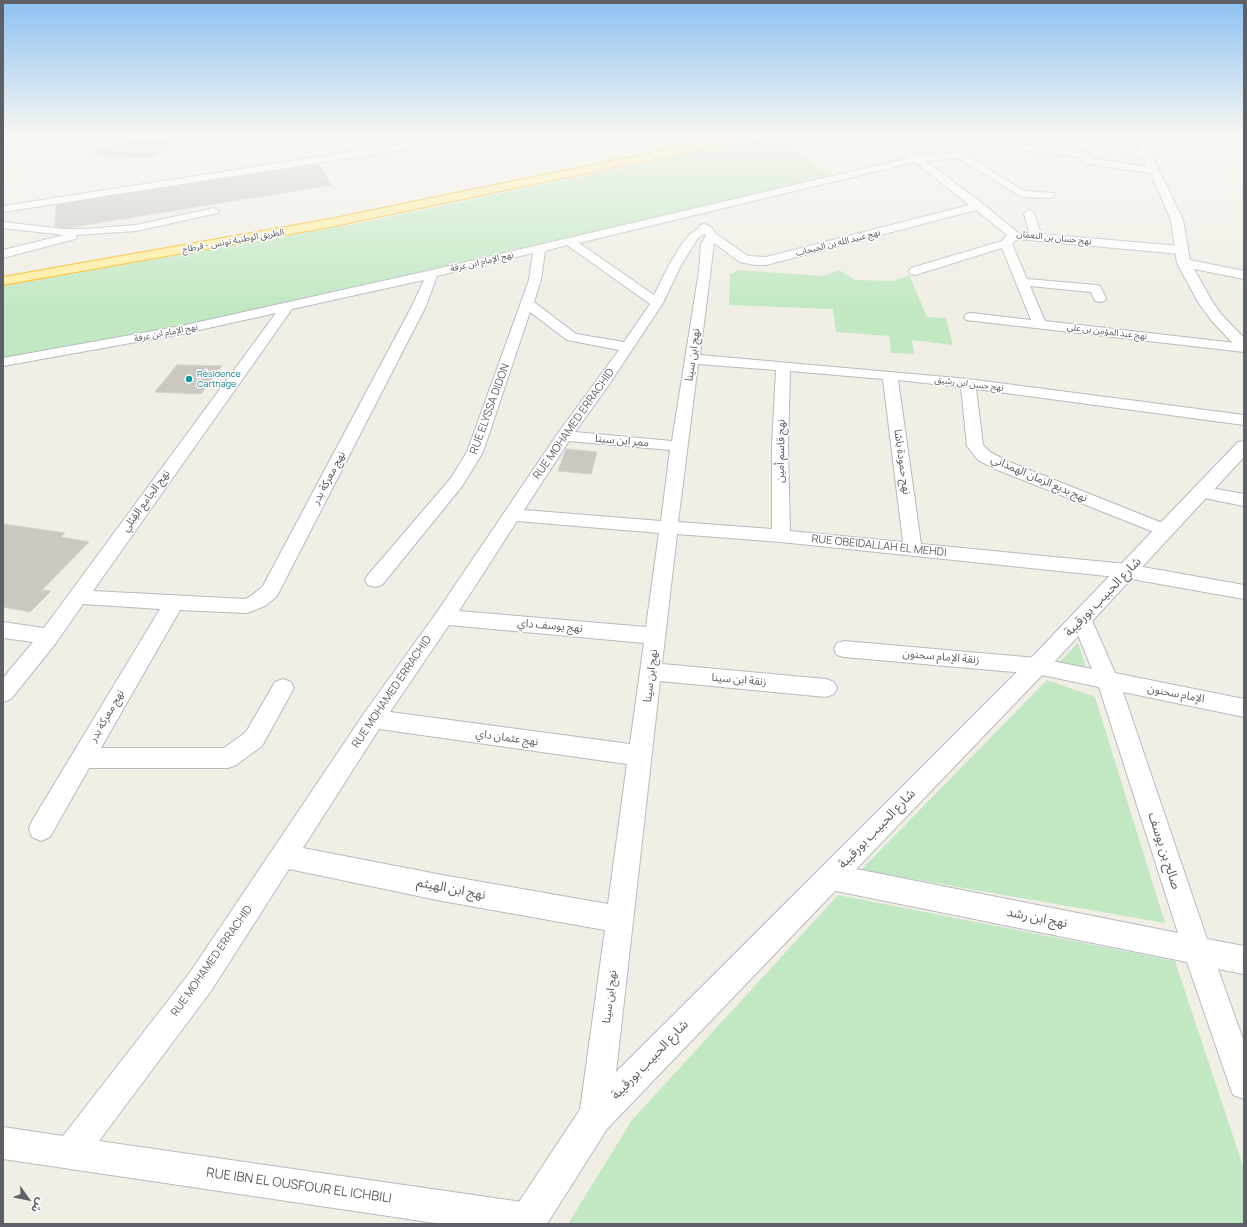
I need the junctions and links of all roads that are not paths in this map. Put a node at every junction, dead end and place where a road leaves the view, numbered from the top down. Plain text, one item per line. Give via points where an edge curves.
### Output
1 (98, 194) edge
2 (424, 194) edge
3 (468, 194) edge
4 (767, 194) edge
5 (963, 194) edge
6 (1029, 194) edge
7 (1165, 194) edge
8 (1050, 195) dead end
9 (722, 205) junction
10 (979, 206) junction
11 (3, 209) edge
12 (214, 211) dead end
13 (687, 213) junction
14 (1029, 213) dead end
15 (3, 225) edge
16 (712, 228) junction
17 (84, 232) junction
18 (1036, 237) junction
19 (1010, 239) junction
20 (569, 241) junction
21 (540, 248) junction
22 (3, 254) edge
23 (1182, 257) junction
24 (3, 271) edge
25 (915, 271) dead end
26 (432, 274) junction
27 (1244, 275) edge
28 (3, 281) edge
29 (1023, 282) junction
30 (1100, 298) dead end
31 (527, 303) junction
32 (657, 303) junction
33 (287, 307) junction
34 (970, 317) dead end
35 (1039, 324) junction
36 (626, 347) junction
37 (1244, 347) edge
38 (692, 359) junction
39 (3, 362) edge
40 (783, 366) junction
41 (890, 375) junction
42 (968, 383) junction
43 (1244, 420) edge
44 (564, 436) junction
45 (679, 446) junction
46 (1244, 446) edge
47 (1200, 492) junction
48 (1244, 500) edge
49 (512, 515) junction
50 (669, 527) junction
51 (1164, 530) junction
52 (781, 536) junction
53 (913, 550) junction
54 (1126, 571) junction
55 (375, 580) dead end
56 (1244, 592) edge
57 (77, 597) junction
58 (174, 602) junction
59 (444, 617) junction
60 (1081, 618) junction
61 (3, 630) edge
62 (656, 636) junction
63 (49, 637) junction
64 (844, 649) dead end
65 (1037, 666) junction
66 (652, 672) junction
67 (1108, 681) junction
68 (283, 688) dead end
69 (826, 688) dead end
70 (3, 693) edge
71 (1244, 708) edge
72 (373, 719) junction
73 (641, 756) junction
74 (82, 758) junction
75 (41, 829) dead end
76 (284, 856) junction
77 (830, 877) junction
78 (620, 919) junction
79 (1197, 950) junction
80 (1244, 960) edge
81 (1244, 1084) edge
82 (595, 1117) junction
83 (3, 1143) edge
84 (70, 1153) junction
85 (528, 1222) edge

1 - 11 street
2 - 24 highway, الطريق الوطنية تونس - قرطاج
3 - 28 highway, الطريق الوطنية تونس - قرطاج via 330,223
4 - 9 street, نهج الإمام ابن عرفة
5 - 10 street, نهج حسان بن النعمان
6 - 8 street
7 - 23 street via 1177,220
9 - 13 street, نهج الإمام ابن عرفة
9 - 16 street, نهج ابن سينا via 723,209
10 - 16 street, نهج عبيد الله بن الحبحاب via 766,261 744,259
10 - 19 street, نهج حسان بن النعمان
12 - 17 street via 136,228
13 - 16 street, نهج عبيد الله بن الحبحاب
13 - 20 street, نهج الإمام ابن عرفة
14 - 18 street
15 - 17 street
16 - 32 street, RUE MOHAMED ERRACHID via 694,236 688,244
16 - 38 street, نهج ابن سينا via 707,244
17 - 22 street via 55,242
18 - 19 street, نهج حسان بن النعمان
18 - 23 street, نهج حسان بن النعمان
19 - 25 street
19 - 29 street
20 - 21 street, نهج الإمام ابن عرفة
20 - 32 street
21 - 26 street, نهج الإمام ابن عرفة
21 - 31 street, RUE ELYSSA DIDON via 535,280
23 - 27 street
23 - 37 street via 1205,302
26 - 33 street, نهج الإمام ابن عرفة
26 - 58 street, نهج معركة بدر via 419,306 270,592 247,606
29 - 30 street via 1096,289
29 - 35 street
31 - 36 street via 572,337
31 - 55 street, RUE ELYSSA DIDON via 475,452 452,486
32 - 36 street, RUE MOHAMED ERRACHID
33 - 39 street, نهج الإمام ابن عرفة via 182,330
33 - 57 street, نهج الجامع القِبْلي
34 - 35 street, نهج عبد المؤمن بن علي
35 - 37 street, نهج عبد المؤمن بن علي
36 - 44 street, RUE MOHAMED ERRACHID
38 - 40 street, نهج حسن ابن رشيق
38 - 45 street, نهج ابن سينا
40 - 41 street, نهج حسن ابن رشيق
40 - 52 street, نهج قاسم أمين via 780,446
41 - 42 street, نهج حسن ابن رشيق
41 - 53 street, نهج حمودة باشا
42 - 43 street, نهج حسن ابن رشيق
42 - 51 street, نهج بديع الزمان الهمذاني via 975,446 984,456
44 - 45 street, ممر ابن سينا
44 - 49 street, RUE MOHAMED ERRACHID
45 - 50 street, نهج ابن سينا
46 - 47 street, شارع الحبيب بورقيبة
47 - 48 street
47 - 51 street, شارع الحبيب بورقيبة
49 - 50 street, RUE OBEIDALLAH EL MEHDI
49 - 59 street, RUE MOHAMED ERRACHID
50 - 52 street, RUE OBEIDALLAH EL MEHDI
50 - 62 street, نهج ابن سينا
51 - 54 street, شارع الحبيب بورقيبة
52 - 53 street, RUE OBEIDALLAH EL MEHDI
53 - 54 street, RUE OBEIDALLAH EL MEHDI
54 - 56 street, RUE OBEIDALLAH EL MEHDI
54 - 60 street, شارع الحبيب بورقيبة
57 - 58 street, نهج معركة بدر
57 - 63 street, نهج الجامع القِبْلي
58 - 74 street, نهج معركة بدر
59 - 62 street, نهج يوسف داي
59 - 72 street, RUE MOHAMED ERRACHID
60 - 65 street, شارع الحبيب بورقيبة
60 - 67 street, صالح بن يوسف
61 - 63 street
62 - 66 street, نهج ابن سينا
63 - 70 street, نهج الجامع القِبْلي
64 - 65 street, زنقة الإمام سحنون
65 - 67 street, زنقة الإمام سحنون
65 - 77 street, شارع الحبيب بورقيبة
66 - 69 street, زنقة ابن سينا
66 - 73 street, نهج ابن سينا
67 - 71 street, الإمام سحنون
67 - 79 street, صالح بن يوسف
68 - 74 street via 254,739 228,758
72 - 73 street, نهج عثمان داي
72 - 76 street, RUE MOHAMED ERRACHID
73 - 78 street, نهج ابن سينا
74 - 75 street, نهج معركة بدر
76 - 78 street, نهج ابن الهيثم via 442,888
76 - 84 street, RUE MOHAMED ERRACHID via 201,981
77 - 79 street, نهج ابن رشد
77 - 82 street, شارع الحبيب بورقيبة
78 - 82 street, نهج ابن سينا
79 - 80 street, نهج ابن رشد
79 - 81 street, صالح بن يوسف
82 - 85 street, شارع الحبيب بورقيبة
83 - 84 street, RUE IBN EL OUSFOUR EL ICHBILI
84 - 85 street, RUE IBN EL OUSFOUR EL ICHBILI

